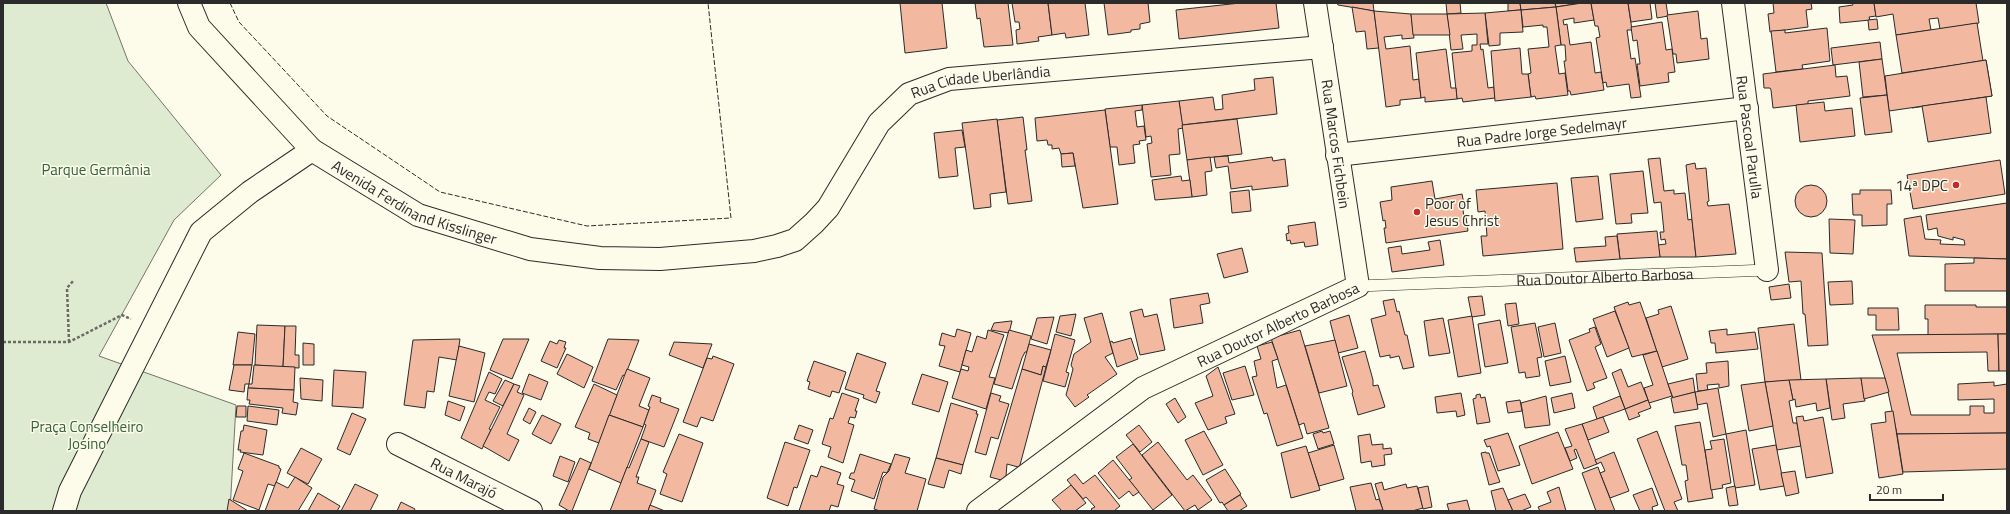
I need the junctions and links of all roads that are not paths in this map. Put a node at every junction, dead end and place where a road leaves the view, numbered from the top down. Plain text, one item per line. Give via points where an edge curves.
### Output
1 (189, 3) edge
2 (1315, 3) edge
3 (1734, 3) edge
4 (1322, 47) junction
5 (1747, 108) junction
6 (312, 150) junction
7 (1337, 155) junction
8 (714, 255) joint
9 (1767, 270) joint
10 (1358, 286) junction
11 (398, 444) dead end
12 (64, 511) edge
13 (531, 511) edge
14 (978, 511) edge

1 - 6 street, Avenida Ferdinand Kisslinger via 199,27
2 - 4 street, Rua Marcos Fichbein
3 - 5 street, Rua Pascoal Parulla
4 - 7 street, Rua Marcos Fichbein
4 - 8 street, Rua Cidade Uberlândia via 949,79 909,94 880,123 828,208 795,240 754,251
5 - 7 street, Rua Padre Jorge Sedelmayr
5 - 9 street, Rua Pascoal Parulla
6 - 8 street, Avenida Ferdinand Kisslinger via 418,215 530,249 600,258 660,259
6 - 12 street via 250,192 201,232 70,491
7 - 10 street, Rua Marcos Fichbein
9 - 10 lane, Rua Doutor Alberto Barbosa
10 - 14 street, Rua Doutor Alberto Barbosa via 1143,388
11 - 13 street, Rua Marajó

